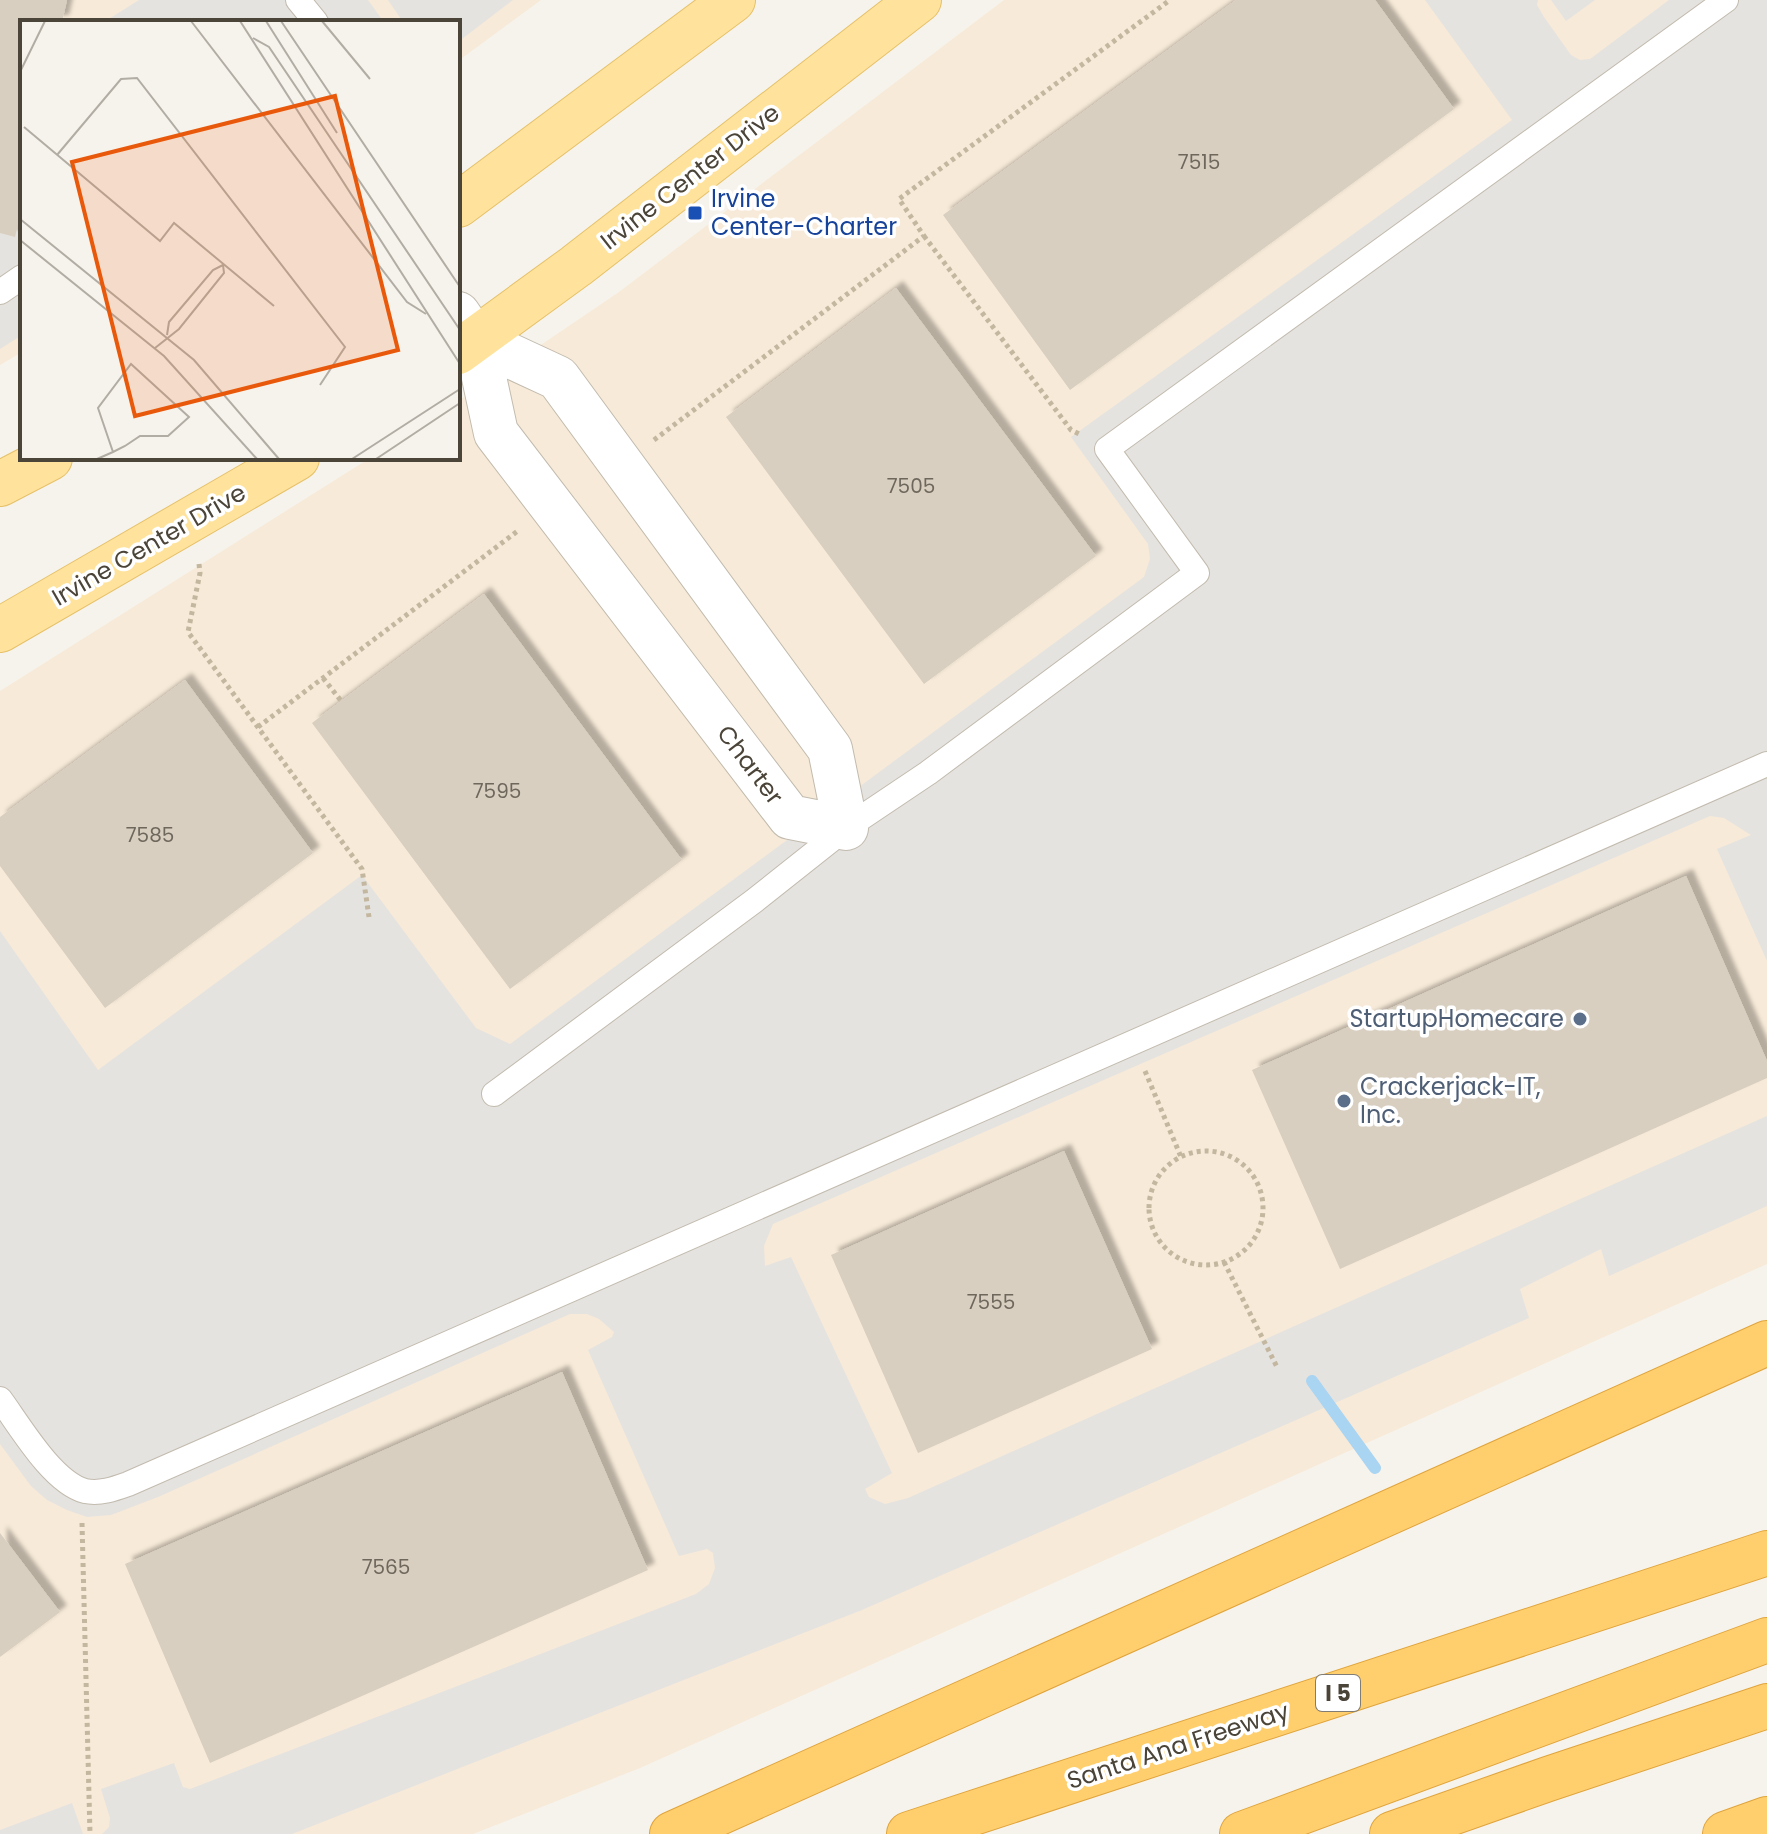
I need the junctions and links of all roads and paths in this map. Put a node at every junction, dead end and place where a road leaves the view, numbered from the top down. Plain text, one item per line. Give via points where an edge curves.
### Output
1 (298, 0) edge
2 (733, 0) edge
3 (919, 0) edge
4 (1170, 0) edge
5 (1726, 0) edge
6 (314, 20) edge
7 (460, 204) edge
8 (924, 236) junction
9 (20, 278) edge
10 (0, 292) edge
11 (464, 335) edge
12 (1107, 449) junction
13 (46, 460) edge
14 (294, 460) edge
15 (621, 465) junction
16 (0, 484) edge
17 (552, 506) junction
18 (195, 519) junction
19 (0, 630) edge
20 (323, 678) junction
21 (342, 702) dead end
22 (258, 727) junction
23 (1767, 764) edge
24 (846, 828) junction
25 (369, 917) dead end
26 (1133, 1044) junction
27 (494, 1094) dead end
28 (1181, 1157) junction
29 (1224, 1262) junction
30 (1767, 1343) edge
31 (1278, 1369) dead end
32 (0, 1399) edge
33 (84, 1491) junction
34 (1767, 1553) edge
35 (1767, 1640) edge
36 (1767, 1706) edge
37 (1767, 1819) edge
38 (90, 1834) edge
39 (672, 1834) edge
40 (909, 1834) edge
41 (1242, 1834) edge
42 (1392, 1834) edge
43 (1725, 1834) edge

1 - 6 lane
2 - 7 main road
3 - 11 main road, Irvine Center Drive
4 - 8 path via 899,199
5 - 12 lane
8 - 12 path via 1071,430
8 - 15 path
9 - 10 lane
11 - 15 street via 558,378
11 - 17 street, Charter via 496,433
12 - 24 lane via 1197,573
13 - 16 main road
14 - 18 main road, Irvine Center Drive
15 - 24 street via 830,749
17 - 20 path
17 - 24 street, Charter via 790,817
18 - 19 main road, Irvine Center Drive
18 - 22 path via 200,573 188,632
20 - 21 path
20 - 22 path
22 - 25 path via 362,869
23 - 26 lane
24 - 27 lane
26 - 28 path
26 - 33 lane via 128,1484 107,1492
28 - 29 path via 1153,1184 1150,1222 1157,1239 1184,1262
28 - 29 path via 1200,1151 1238,1160 1261,1193 1263,1211 1251,1244
29 - 31 path
30 - 39 highway
32 - 33 lane via 59,1477
33 - 38 path
34 - 40 highway, Santa Ana Freeway / I 5
35 - 41 highway
36 - 42 highway
37 - 43 highway

